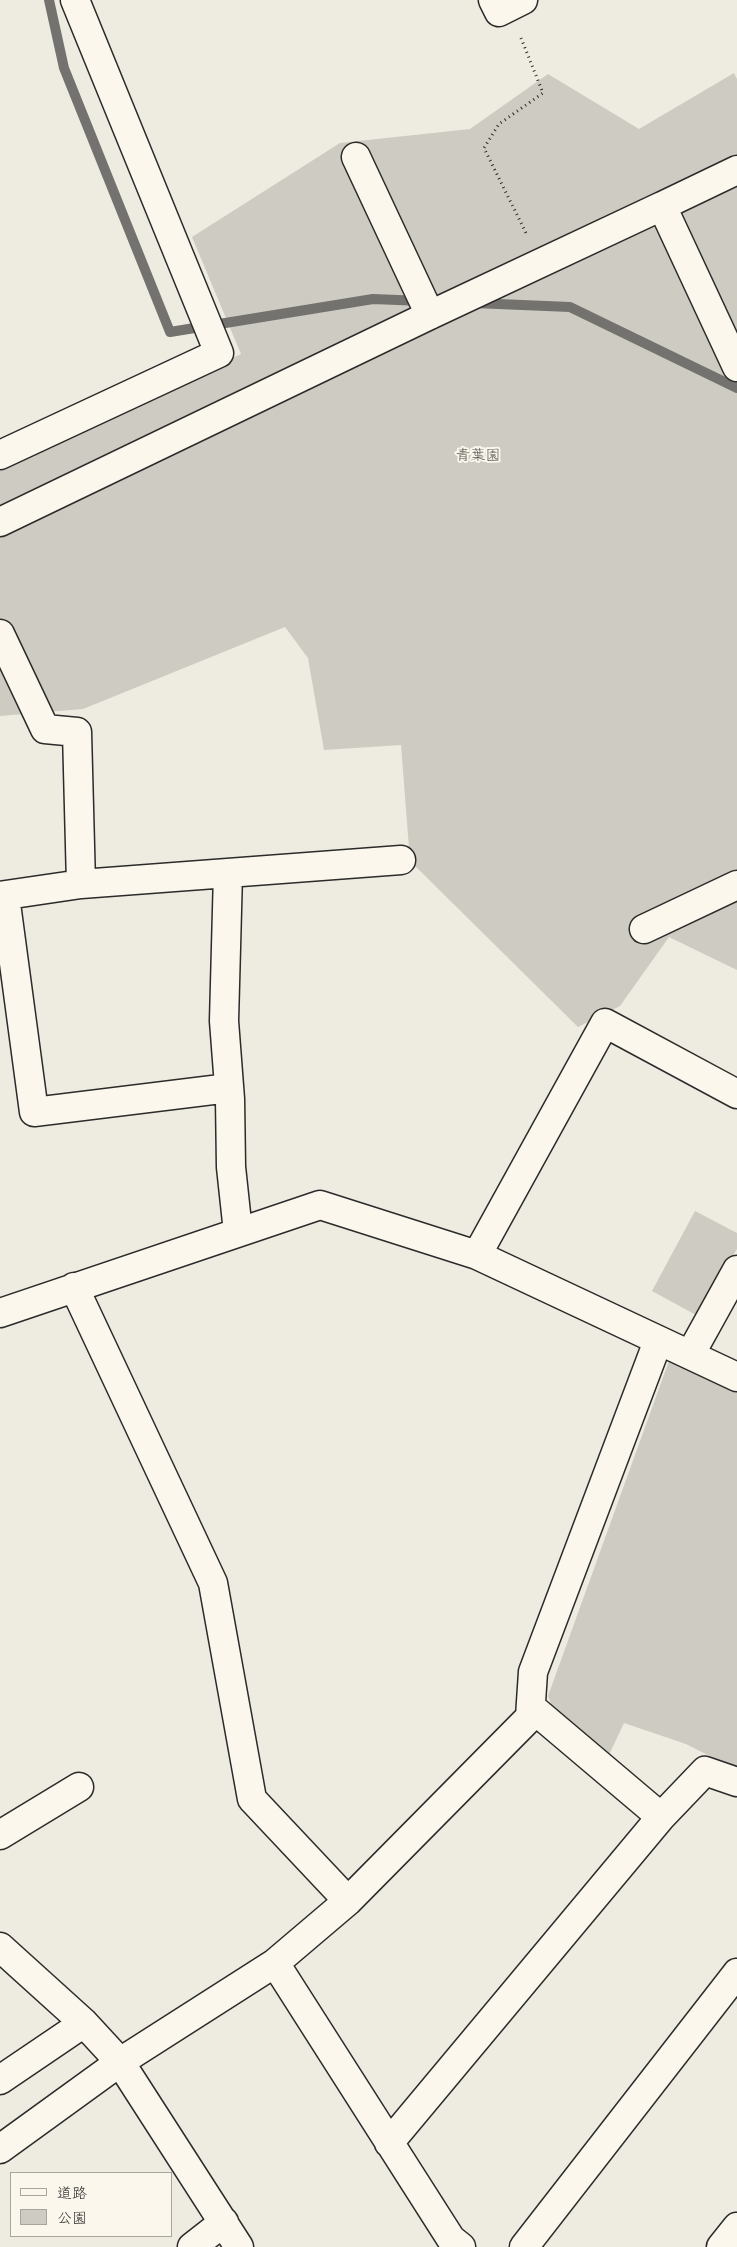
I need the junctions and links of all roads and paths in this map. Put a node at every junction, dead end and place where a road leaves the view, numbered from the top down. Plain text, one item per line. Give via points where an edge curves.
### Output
1 (75, 0) edge
2 (509, 2) edge
3 (356, 157) dead end
4 (737, 170) edge
5 (662, 206) junction
6 (541, 264) junction
7 (430, 315) junction
8 (737, 367) edge
9 (0, 455) edge
10 (0, 522) edge
11 (0, 634) edge
12 (401, 860) dead end
13 (228, 873) junction
14 (81, 884) junction
15 (737, 885) edge
16 (2, 896) edge
17 (644, 929) dead end
18 (229, 1088) junction
19 (737, 1094) edge
20 (238, 1232) junction
21 (477, 1255) junction
22 (737, 1270) edge
23 (74, 1287) junction
24 (0, 1313) edge
25 (658, 1341) junction
26 (690, 1356) junction
27 (737, 1377) edge
28 (531, 1707) junction
29 (737, 1782) edge
30 (79, 1787) dead end
31 (661, 1817) junction
32 (0, 1835) edge
33 (348, 1901) junction
34 (2, 1953) edge
35 (275, 1963) junction
36 (737, 1974) edge
37 (84, 2023) junction
38 (120, 2062) junction
39 (0, 2080) edge
40 (389, 2143) junction
41 (0, 2149) edge
42 (224, 2222) junction
43 (737, 2227) edge
44 (192, 2247) edge
45 (239, 2247) edge
46 (461, 2247) edge
47 (524, 2247) edge
48 (722, 2247) edge

1 - 9 street via 219,353
2 - 6 path via 544,93 499,124 484,148
3 - 7 street
4 - 5 street
5 - 6 street
5 - 8 street
6 - 7 street
7 - 10 street
11 - 14 street via 45,729 77,732
12 - 13 street
13 - 14 street
13 - 18 street via 224,1021
14 - 16 street
15 - 17 street
16 - 18 street via 34,1112
18 - 20 street via 231,1167
19 - 21 street via 605,1023
20 - 21 street via 320,1205
20 - 23 street
21 - 25 street
22 - 26 street
23 - 24 street
23 - 33 street via 213,1583 252,1799
25 - 26 street
25 - 28 street via 532,1672
26 - 27 street
28 - 31 street
28 - 33 street via 530,1717
29 - 31 street via 705,1771
30 - 32 street
31 - 40 street
33 - 35 street
34 - 37 street
35 - 38 street
35 - 40 street
36 - 47 street
37 - 38 street
37 - 39 street
38 - 41 street
38 - 42 street
40 - 46 street via 451,2239
42 - 44 street
42 - 45 street
43 - 48 street

